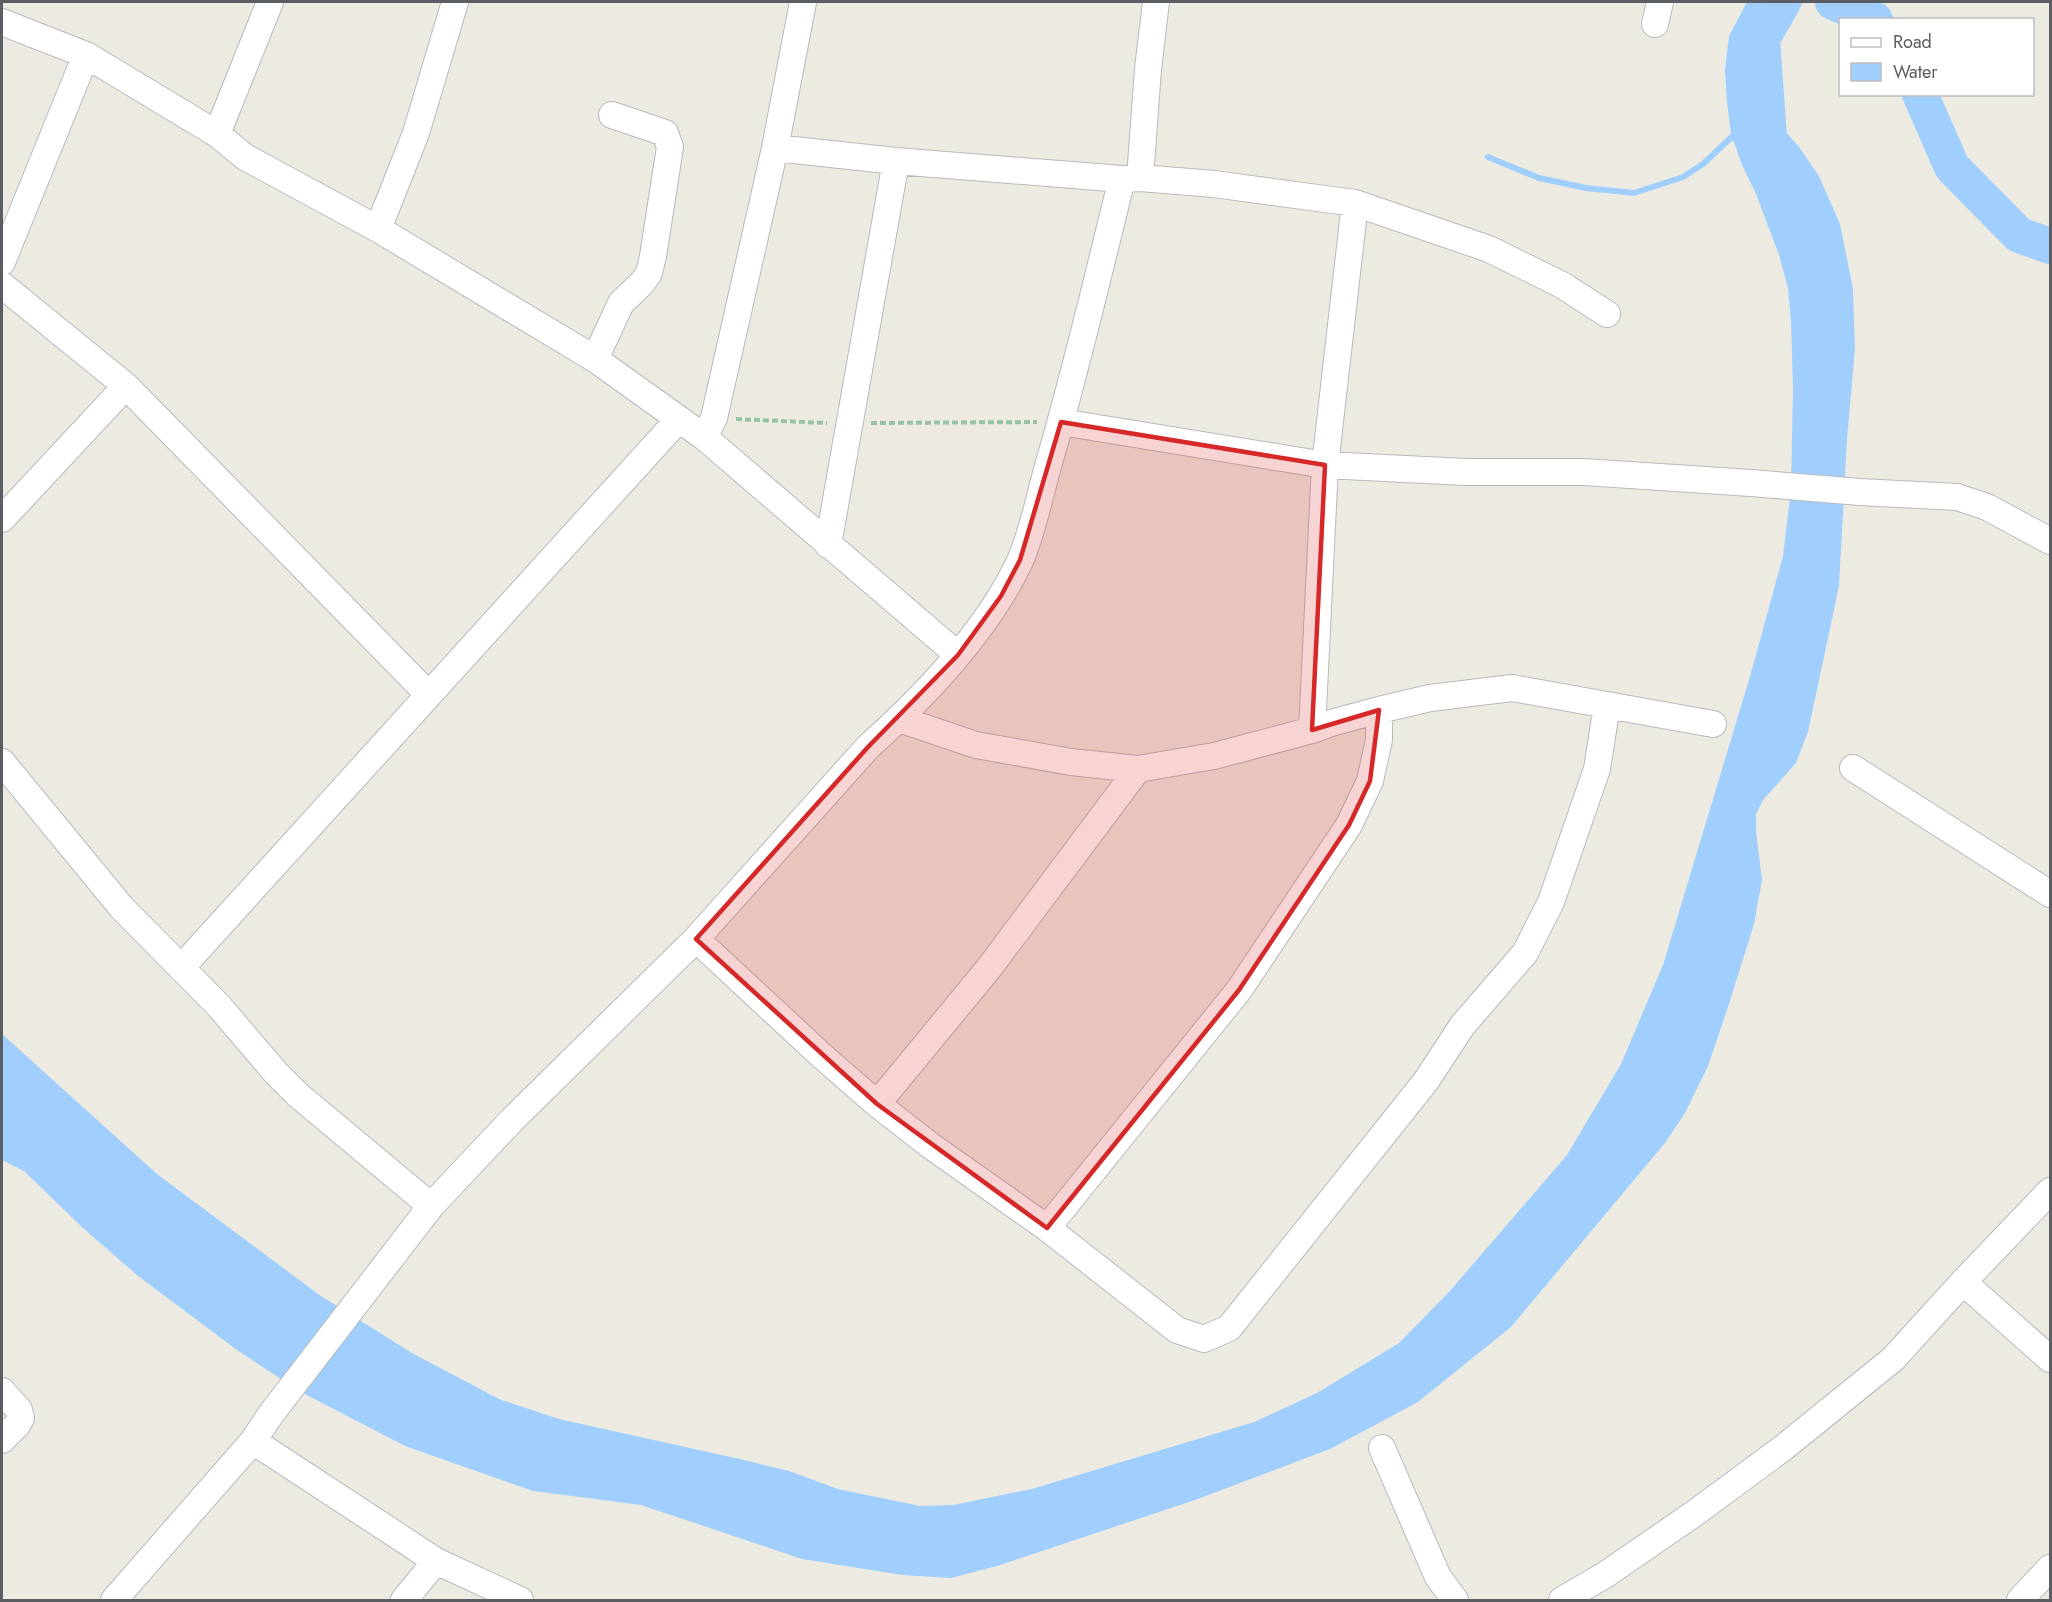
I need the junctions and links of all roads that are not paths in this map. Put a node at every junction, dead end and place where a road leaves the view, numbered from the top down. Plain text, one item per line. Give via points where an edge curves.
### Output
1 (270, 2) edge
2 (455, 2) edge
3 (803, 2) edge
4 (1156, 2) edge
5 (2, 22) edge
6 (86, 56) junction
7 (612, 115) dead end
8 (217, 134) junction
9 (775, 148) junction
10 (896, 161) junction
11 (1131, 179) junction
12 (1355, 202) junction
13 (378, 229) junction
14 (2, 262) edge
15 (2, 285) edge
16 (1607, 314) dead end
17 (595, 360) junction
18 (126, 386) junction
19 (680, 419) junction
20 (1061, 422) junction
21 (709, 428) junction
22 (1325, 465) junction
23 (2, 519) edge
24 (2050, 541) edge
25 (828, 545) junction
26 (958, 655) junction
27 (429, 695) junction
28 (1607, 705) junction
29 (1379, 710) junction
30 (899, 719) junction
31 (1713, 724) dead end
32 (1312, 730) junction
33 (2, 762) edge
34 (1853, 768) dead end
35 (1138, 769) junction
36 (2050, 894) edge
37 (696, 939) junction
38 (181, 968) junction
39 (877, 1104) junction
40 (2050, 1191) edge
41 (431, 1206) junction
42 (1047, 1228) junction
43 (1963, 1282) junction
44 (2050, 1359) edge
45 (2, 1391) edge
46 (2, 1440) edge
47 (253, 1441) junction
48 (1382, 1448) dead end
49 (436, 1561) junction
50 (2050, 1570) edge
51 (114, 1600) edge
52 (404, 1600) edge
53 (520, 1600) edge
54 (1455, 1600) edge
55 (1562, 1600) edge
56 (2020, 1600) edge

1 - 8 street
2 - 13 street via 416,133
3 - 9 street
4 - 11 street
5 - 6 street
6 - 8 street
6 - 14 street
7 - 17 street via 664,133 670,147 649,273 621,303
8 - 13 street via 245,157
9 - 10 street
9 - 21 street
10 - 11 street
10 - 25 street
11 - 12 street via 1214,184
11 - 20 street
12 - 16 street via 1489,249 1562,285
12 - 22 street
13 - 17 street
15 - 18 street
17 - 19 street
18 - 23 street
18 - 27 street
19 - 21 street
19 - 27 street
20 - 22 street
20 - 26 street via 1020,560 1001,596
21 - 25 street
22 - 24 street via 1465,472 1584,472 1957,497 1987,507
22 - 32 street
25 - 26 street
26 - 30 street
27 - 38 street
28 - 29 street via 1512,688 1430,698
28 - 31 street
28 - 42 street via 1597,770 1551,902 1526,952 1462,1026 1425,1081 1229,1328 1204,1339 1177,1330
29 - 32 street
29 - 42 street via 1370,781 1349,825 1239,990
30 - 35 street via 976,746
30 - 37 street via 868,747
32 - 35 street via 1214,756
33 - 38 street via 122,908
34 - 36 street
35 - 39 street via 983,976
37 - 39 street
37 - 41 street via 512,1120
38 - 41 street via 298,1095
39 - 42 street
40 - 43 street
41 - 47 street
43 - 44 street
43 - 55 street via 1893,1359 1783,1448 1605,1575
45 - 46 street via 21,1418
47 - 49 street
47 - 51 street
48 - 54 street via 1438,1577
49 - 52 street
49 - 53 street
50 - 56 street

